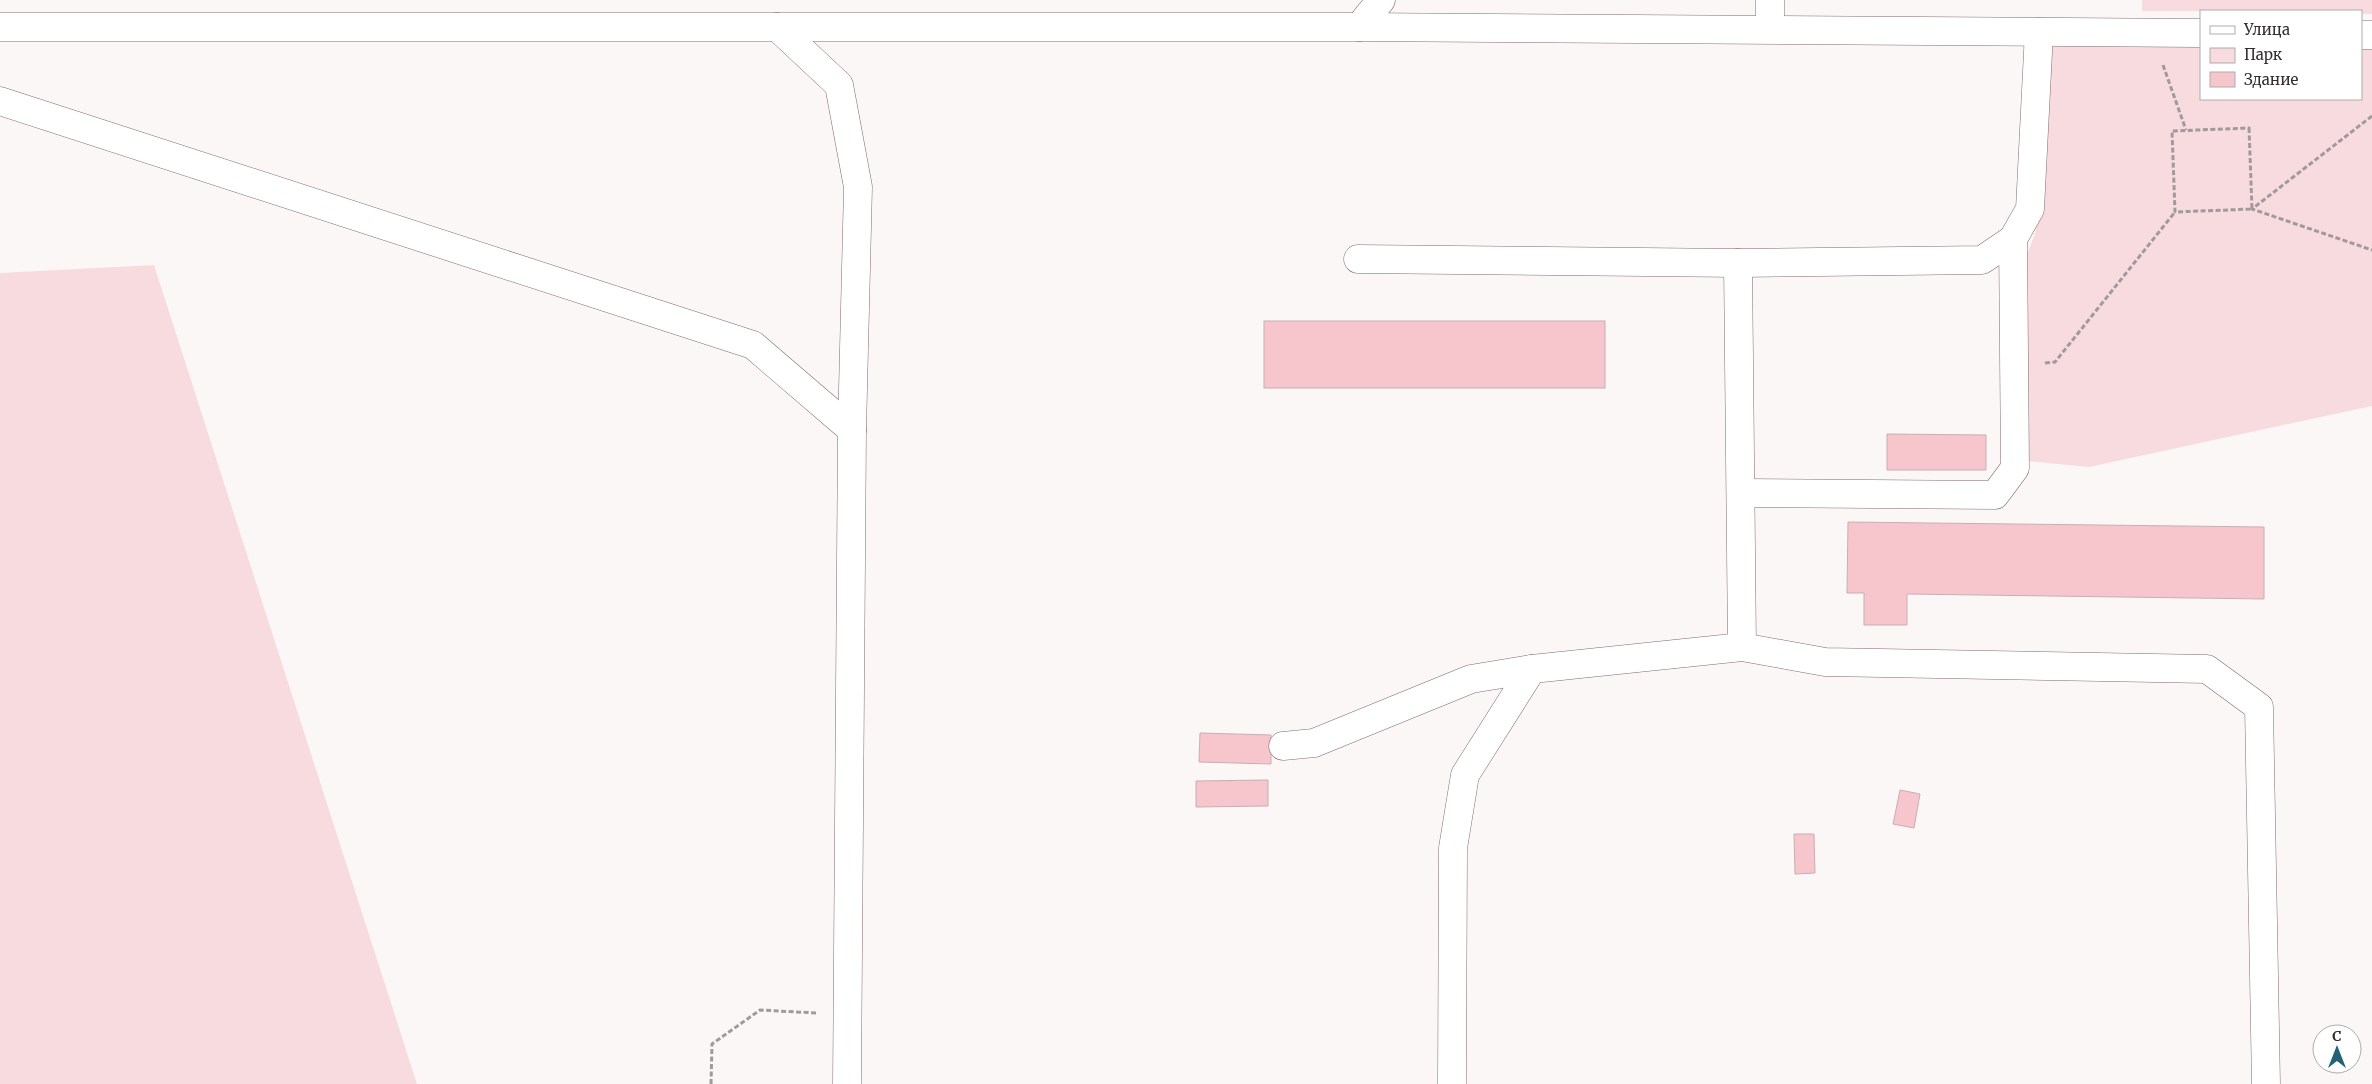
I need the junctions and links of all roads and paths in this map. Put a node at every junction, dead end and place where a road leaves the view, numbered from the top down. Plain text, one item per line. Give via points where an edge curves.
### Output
1 (1382, 0) edge
2 (1770, 0) edge
3 (1359, 27) junction
4 (0, 28) edge
5 (777, 28) junction
6 (1770, 29) junction
7 (2039, 32) junction
8 (2151, 33) junction
9 (2200, 33) edge
10 (0, 101) edge
11 (2372, 116) edge
12 (2186, 130) junction
13 (2252, 209) junction
14 (2175, 212) junction
15 (2013, 239) junction
16 (2372, 250) edge
17 (1358, 259) dead end
18 (1738, 263) junction
19 (2014, 369) junction
20 (852, 430) junction
21 (1741, 493) junction
22 (1742, 647) junction
23 (1532, 669) junction
24 (1283, 746) dead end
25 (849, 1015) junction
26 (711, 1084) edge
27 (847, 1084) edge
28 (1452, 1084) edge
29 (2266, 1084) edge

1 - 3 street
2 - 6 street
3 - 5 street
3 - 6 street
4 - 5 street
5 - 20 street via 839,85 858,188
6 - 7 street
7 - 8 street
7 - 15 street via 2030,209
8 - 9 street
8 - 12 path
10 - 20 street via 753,345
11 - 13 path
12 - 13 path via 2249,128
12 - 14 path via 2172,131
13 - 14 path
13 - 16 path
14 - 19 path via 2055,362
15 - 18 street via 1982,260
15 - 19 street
17 - 18 street
18 - 21 street
19 - 21 street via 2014,468 1995,495
20 - 25 street
21 - 22 street
22 - 23 street
22 - 29 street via 1824,662 2206,669 2258,707
23 - 24 street via 1471,679 1314,743
23 - 28 street via 1465,775 1453,848
25 - 26 path via 760,1010 712,1044
25 - 27 street

